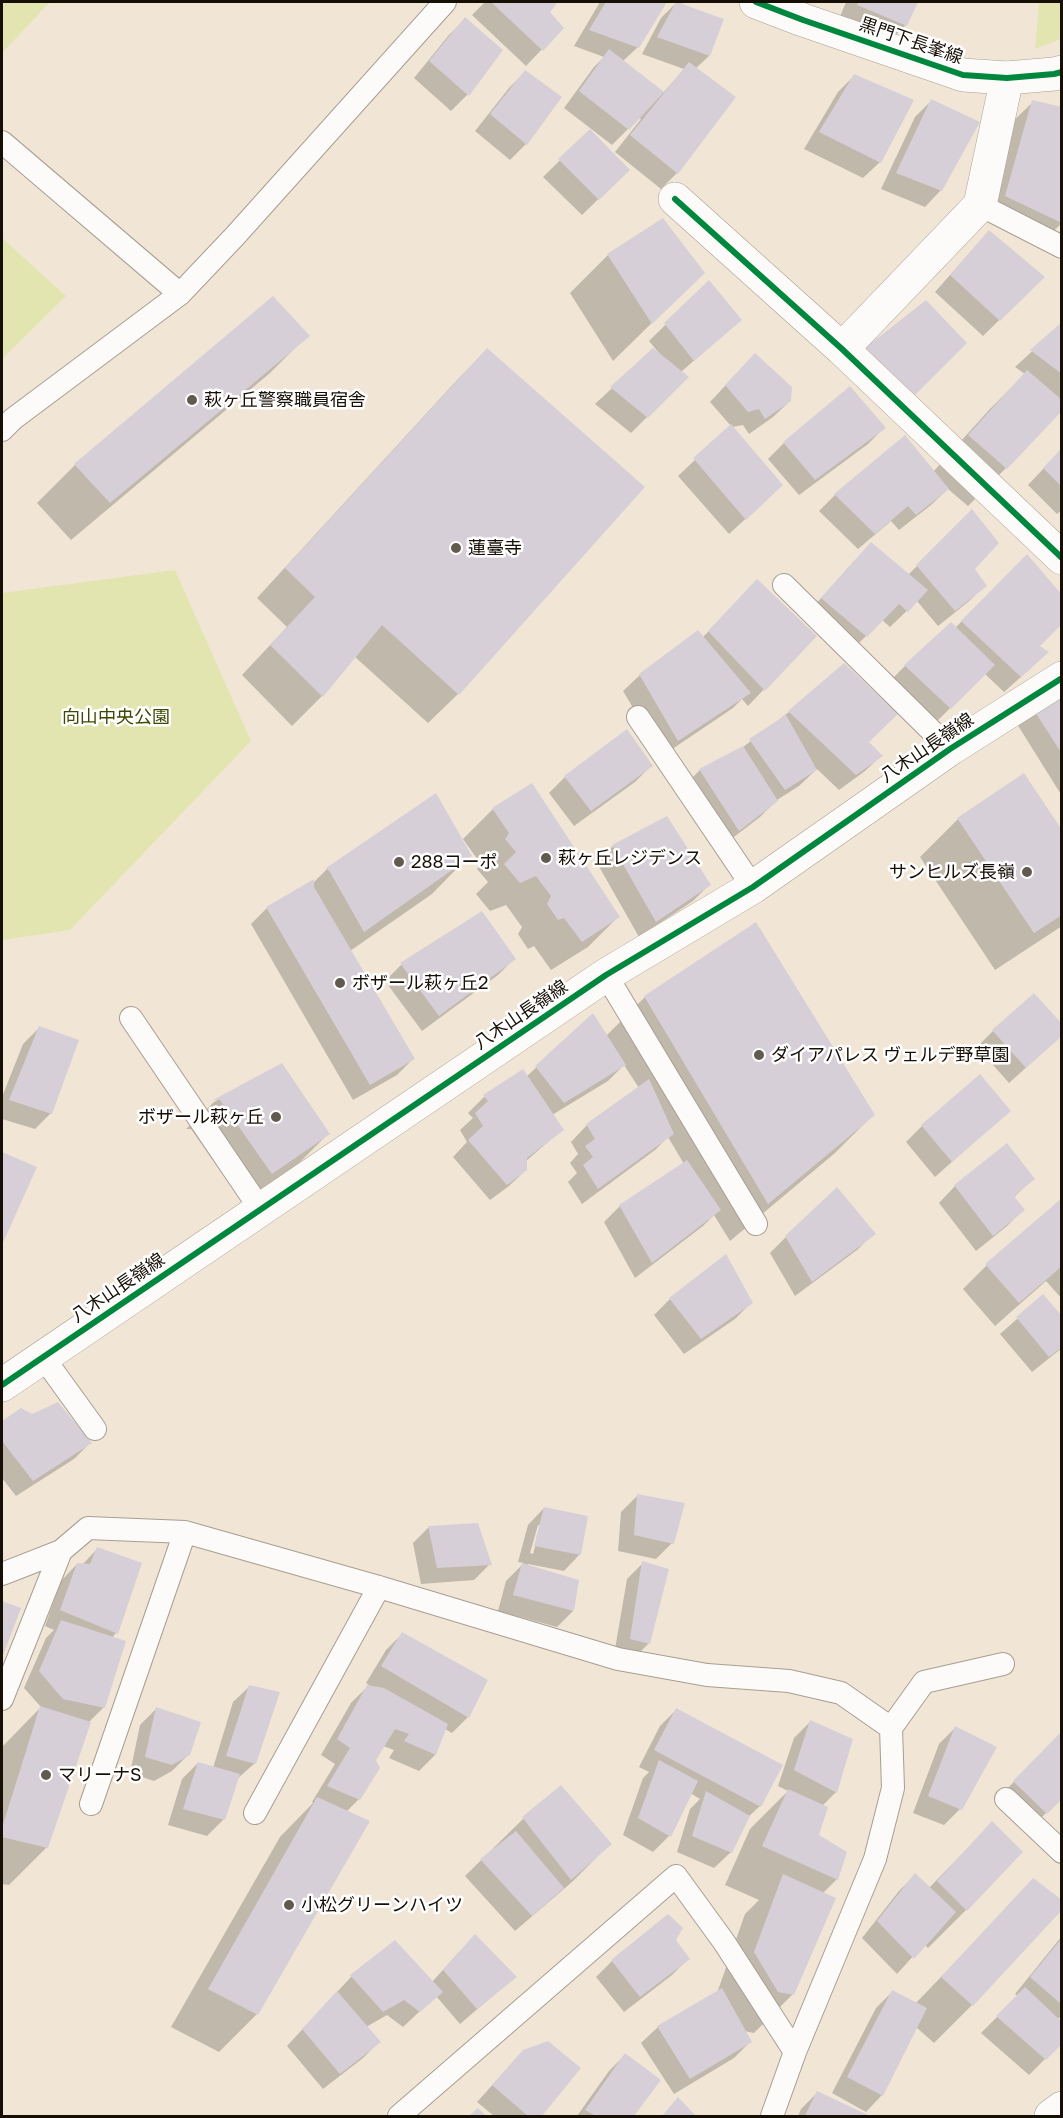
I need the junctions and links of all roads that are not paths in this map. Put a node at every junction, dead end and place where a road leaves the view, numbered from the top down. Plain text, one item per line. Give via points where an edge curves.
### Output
1 (445, 2) edge
2 (756, 2) edge
3 (1062, 72) edge
4 (1007, 78) junction
5 (2, 142) edge
6 (675, 199) dead end
7 (980, 205) junction
8 (1062, 248) edge
9 (180, 294) junction
10 (842, 349) junction
11 (2, 430) edge
12 (1062, 558) edge
13 (784, 585) dead end
14 (1062, 678) edge
15 (638, 717) dead end
16 (950, 749) junction
17 (753, 887) junction
18 (606, 975) junction
19 (131, 1018) dead end
20 (261, 1210) junction
21 (756, 1224) dead end
22 (43, 1356) junction
23 (2, 1385) edge
24 (95, 1429) dead end
25 (185, 1532) junction
26 (61, 1551) junction
27 (2, 1574) edge
28 (379, 1587) junction
29 (1003, 1664) dead end
30 (2, 1700) edge
31 (891, 1728) junction
32 (1006, 1799) dead end
33 (91, 1804) dead end
34 (255, 1814) dead end
35 (1062, 1852) edge
36 (795, 2052) junction
37 (1062, 2108) edge
38 (399, 2116) edge
39 (772, 2116) edge
40 (1051, 2116) edge

1 - 9 lane
2 - 4 street, 黒門下長峯線 via 963,75
3 - 4 street, 黒門下長峯線
4 - 7 street
5 - 9 lane
6 - 10 street
7 - 8 lane
7 - 10 street
9 - 11 lane
10 - 12 street
13 - 16 lane
14 - 16 street, 八木山長嶺線
15 - 17 lane
16 - 17 street, 八木山長嶺線
17 - 18 street, 八木山長嶺線
18 - 20 street, 八木山長嶺線
18 - 21 lane
19 - 20 lane
20 - 22 street, 八木山長嶺線
22 - 23 street, 八木山長嶺線
22 - 24 lane
25 - 26 lane via 88,1528
25 - 28 lane
25 - 33 lane
26 - 27 lane
26 - 30 lane
28 - 31 lane via 618,1659 707,1675 789,1681 841,1693
28 - 34 lane
29 - 31 lane via 924,1682
31 - 36 lane via 893,1788 874,1859
32 - 35 lane
36 - 38 lane via 676,1876
36 - 39 lane
37 - 40 street

